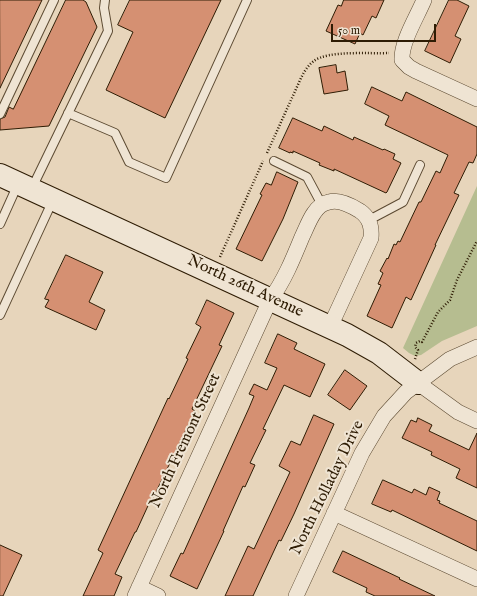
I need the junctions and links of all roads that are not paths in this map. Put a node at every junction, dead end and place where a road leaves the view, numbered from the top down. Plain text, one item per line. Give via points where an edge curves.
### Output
1 (54, 0) edge
2 (105, 0) edge
3 (247, 0) edge
4 (424, 0) edge
5 (477, 99) edge
6 (68, 113) junction
7 (0, 114) edge
8 (274, 161) dead end
9 (420, 165) dead end
10 (17, 182) edge
11 (53, 200) junction
12 (322, 205) junction
13 (3, 208) edge
14 (369, 220) junction
15 (0, 224) edge
16 (270, 300) junction
17 (0, 315) edge
18 (330, 327) junction
19 (477, 347) edge
20 (412, 377) junction
21 (477, 421) edge
22 (334, 513) junction
23 (477, 580) edge
24 (137, 592) edge
25 (158, 596) edge
26 (296, 596) edge

1 - 7 lane
2 - 6 lane via 108,31
3 - 6 lane via 166,178 129,162 115,133
4 - 5 street via 402,56 408,67
6 - 10 lane
8 - 12 lane via 307,177
9 - 14 lane via 402,202
10 - 11 street, North 26th Avenue
10 - 13 lane
11 - 16 street, North 26th Avenue
11 - 17 lane
12 - 14 street via 336,201 343,203 362,212
12 - 16 street, North Fremont Street via 313,214 284,277
13 - 15 lane
14 - 18 street via 371,238
16 - 18 street, North 26th Avenue
16 - 24 street, North Fremont Street
18 - 20 street, North 26th Avenue via 367,345
19 - 20 street, North Holladay Drive
20 - 21 street, North 26th Avenue via 458,412
20 - 22 street, North Holladay Drive via 406,392 384,416 362,453
22 - 23 street
22 - 26 street, North Holladay Drive
24 - 25 street

